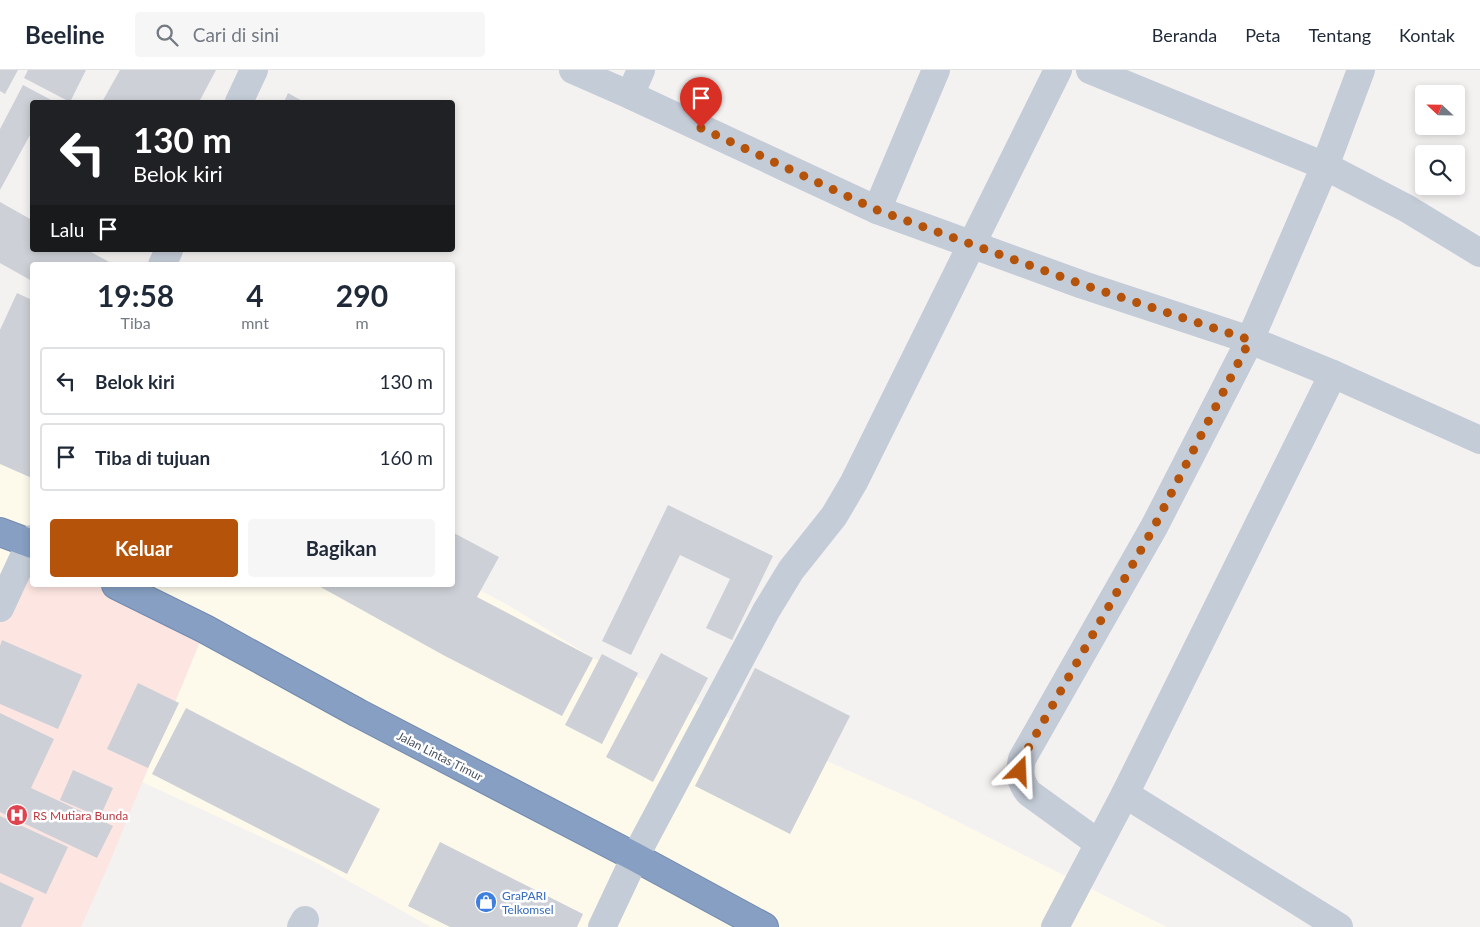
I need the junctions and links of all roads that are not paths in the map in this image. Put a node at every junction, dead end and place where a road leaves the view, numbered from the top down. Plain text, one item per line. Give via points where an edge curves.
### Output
1 (254, 70) edge
2 (573, 70) edge
3 (641, 70) edge
4 (936, 70) edge
5 (1058, 70) edge
6 (1090, 70) edge
7 (1361, 70) edge
8 (630, 95) junction
9 (239, 100) edge
10 (1326, 166) junction
11 (877, 210) junction
12 (972, 243) junction
13 (1479, 251) edge
14 (1250, 340) junction
15 (1333, 374) junction
16 (1480, 440) edge
17 (0, 532) edge
18 (30, 541) edge
19 (30, 546) edge
20 (120, 587) edge
21 (0, 608) edge
22 (1125, 794) junction
23 (1098, 843) junction
24 (635, 857) junction
25 (602, 927) edge
26 (764, 927) edge
27 (1056, 927) edge
28 (1339, 927) edge

1 - 9 street
2 - 8 street
3 - 8 street
4 - 11 street
5 - 12 street
6 - 10 street
7 - 10 street
8 - 11 street
10 - 13 street
10 - 14 street
11 - 12 street
12 - 14 street via 1084,285
12 - 24 street via 854,482 834,516 791,570 766,611
14 - 15 street
14 - 23 street via 1154,527 1022,759 1021,778 1029,793
15 - 16 street
15 - 22 street
17 - 18 highway
19 - 21 street
20 - 24 highway, Jalan Lintas Timur
22 - 23 street
22 - 28 street
23 - 27 street
24 - 25 street
24 - 26 highway, Jalan Lintas Timur

